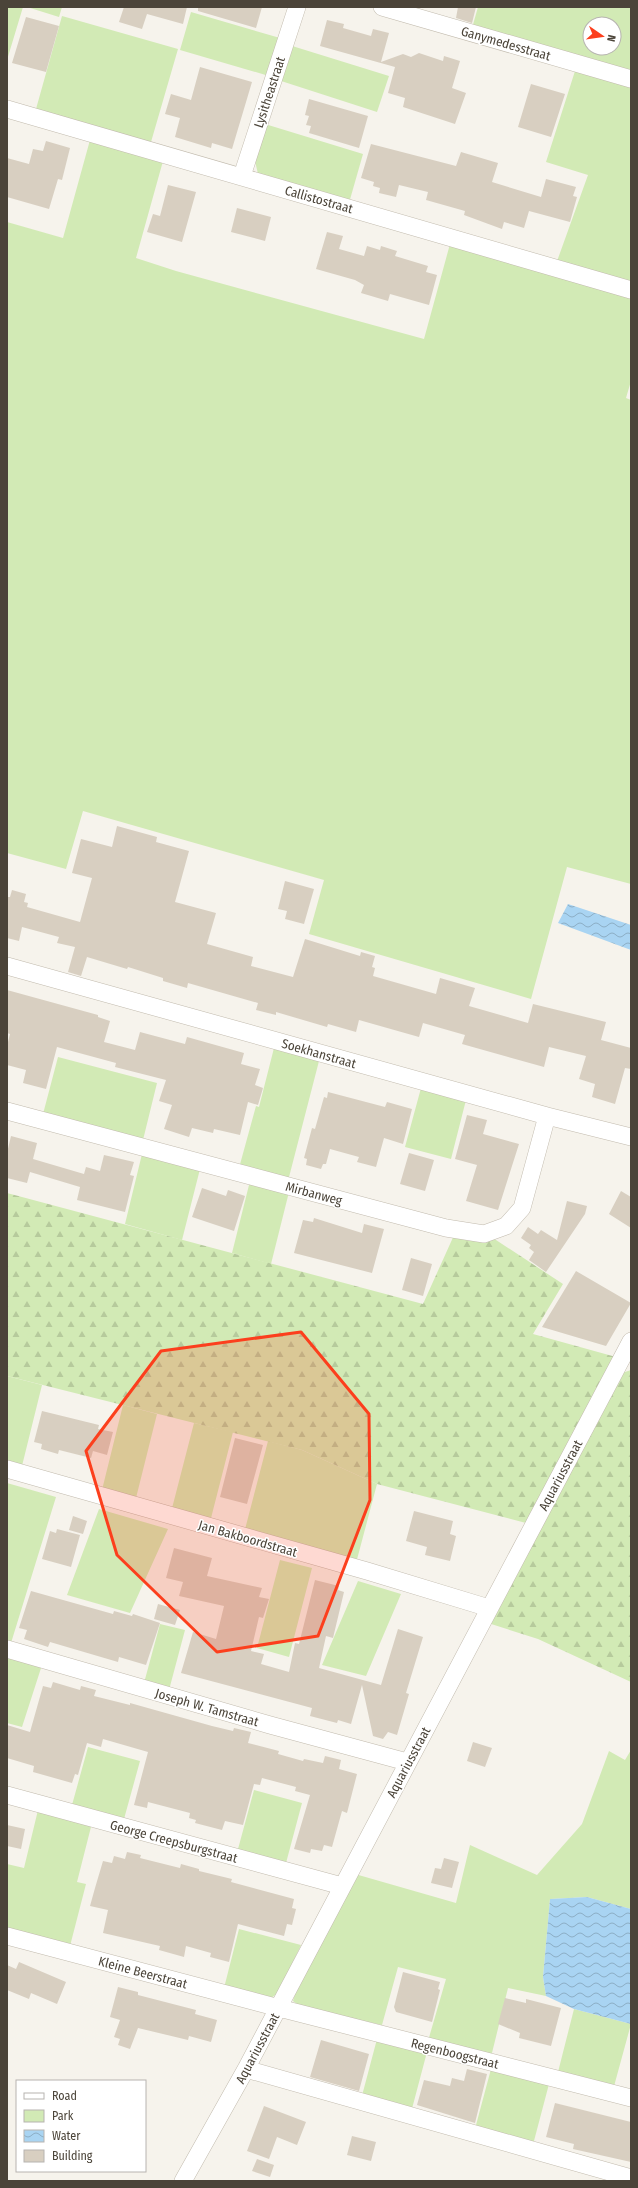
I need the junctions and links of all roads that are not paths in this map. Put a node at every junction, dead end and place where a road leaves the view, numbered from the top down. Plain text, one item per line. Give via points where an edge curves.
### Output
1 (297, 7) edge
2 (382, 7) edge
3 (631, 80) edge
4 (7, 109) edge
5 (242, 176) junction
6 (631, 290) edge
7 (7, 966) edge
8 (7, 1112) edge
9 (547, 1116) junction
10 (631, 1137) edge
11 (631, 1341) edge
12 (7, 1469) edge
13 (489, 1608) junction
14 (7, 1649) edge
15 (407, 1762) junction
16 (7, 1795) edge
17 (342, 1886) junction
18 (7, 1936) edge
19 (279, 2008) junction
20 (246, 2069) junction
21 (631, 2098) edge
22 (631, 2178) edge
23 (183, 2181) edge

1 - 5 street, Lysitheastraat
2 - 3 street, Ganymedesstraat
4 - 5 street, Callistostraat
5 - 6 street, Callistostraat
7 - 9 street, Soekhanstraat
8 - 9 street, Mirbanweg via 446,1228 484,1234 506,1226 522,1208
9 - 10 street, Soekhanstraat
11 - 13 street, Aquariusstraat
12 - 13 street, Jan Bakboordstraat
13 - 15 street, Aquariusstraat
14 - 15 street, Joseph W. Tamstraat
15 - 17 street, Aquariusstraat
16 - 17 street, George Creepsburgstraat
17 - 19 street, Aquariusstraat
18 - 19 street, Kleine Beerstraat
19 - 20 street, Aquariusstraat
19 - 21 street, Regenboogstraat
20 - 22 street
20 - 23 street, Aquariusstraat

